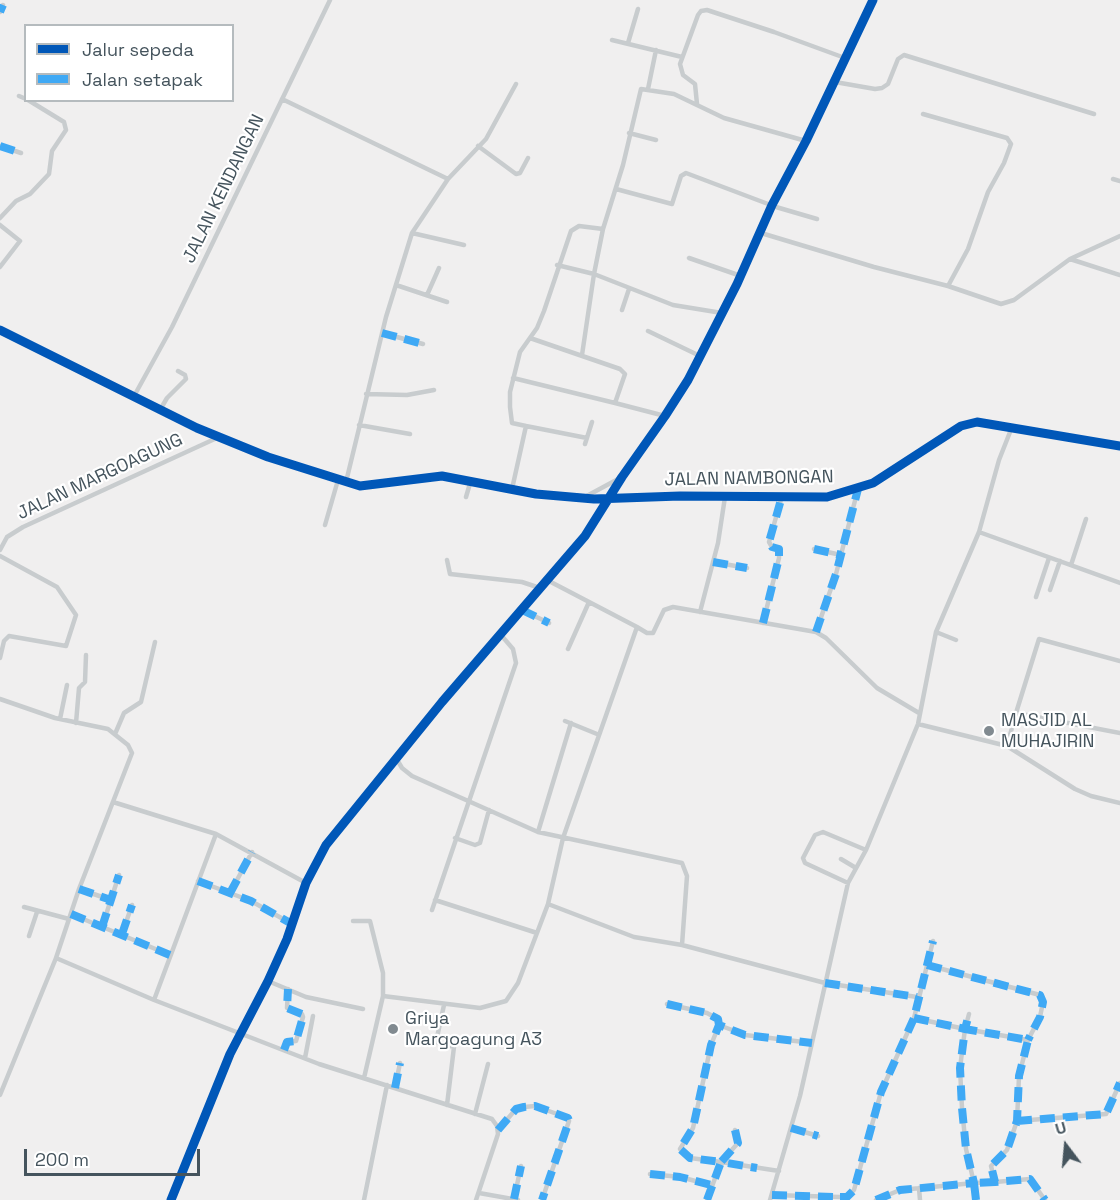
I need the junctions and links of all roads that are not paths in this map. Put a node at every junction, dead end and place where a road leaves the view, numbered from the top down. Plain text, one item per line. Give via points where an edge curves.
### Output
1 (330, 0) edge
2 (873, 0) edge
3 (3, 5) dead end
4 (638, 9) dead end
5 (0, 12) edge
6 (612, 40) dead end
7 (628, 43) junction
8 (656, 51) junction
9 (682, 57) junction
10 (845, 58) junction
11 (834, 82) junction
12 (516, 84) dead end
13 (648, 89) junction
14 (20, 96) dead end
15 (24, 98) edge
16 (282, 99) junction
17 (30, 102) edge
18 (698, 104) junction
19 (923, 114) dead end
20 (1094, 114) dead end
21 (629, 133) junction
22 (656, 140) dead end
23 (807, 141) junction
24 (0, 146) edge
25 (478, 146) junction
26 (21, 153) dead end
27 (528, 158) dead end
28 (448, 179) junction
29 (1113, 179) dead end
30 (1120, 181) edge
31 (615, 189) junction
32 (772, 205) junction
33 (0, 218) edge
34 (817, 219) dead end
35 (0, 225) edge
36 (603, 229) junction
37 (412, 233) junction
38 (761, 234) junction
39 (1120, 236) edge
40 (464, 245) dead end
41 (689, 258) dead end
42 (1070, 259) junction
43 (557, 265) junction
44 (0, 267) edge
45 (439, 268) dead end
46 (594, 274) junction
47 (1120, 275) edge
48 (741, 276) junction
49 (396, 285) junction
50 (948, 286) junction
51 (629, 290) junction
52 (427, 295) junction
53 (447, 302) dead end
54 (622, 310) dead end
55 (722, 313) junction
56 (0, 330) edge
57 (648, 331) dead end
58 (382, 333) junction
59 (530, 338) junction
60 (423, 344) dead end
61 (582, 355) junction
62 (700, 356) junction
63 (178, 371) dead end
64 (513, 378) junction
65 (434, 390) dead end
66 (366, 393) junction
67 (133, 398) junction
68 (615, 403) junction
69 (160, 410) junction
70 (665, 416) junction
71 (592, 422) dead end
72 (359, 424) junction
73 (526, 426) junction
74 (1012, 427) junction
75 (410, 434) dead end
76 (219, 437) junction
77 (1120, 446) edge
78 (621, 477) junction
79 (338, 480) junction
80 (471, 480) junction
81 (346, 482) junction
82 (512, 489) junction
83 (858, 489) junction
84 (726, 496) junction
85 (782, 496) junction
86 (466, 497) dead end
87 (583, 498) junction
88 (609, 499) junction
89 (1086, 519) dead end
90 (325, 525) dead end
91 (979, 532) junction
92 (813, 549) dead end
93 (0, 550) edge
94 (841, 555) junction
95 (0, 556) edge
96 (1050, 558) junction
97 (447, 560) dead end
98 (1060, 561) junction
99 (714, 562) junction
100 (1071, 565) junction
101 (747, 568) dead end
102 (547, 580) junction
103 (1120, 583) edge
104 (540, 588) junction
105 (1050, 590) dead end
106 (1036, 597) dead end
107 (589, 602) junction
108 (522, 610) junction
109 (700, 612) junction
110 (549, 623) dead end
111 (763, 623) junction
112 (637, 627) junction
113 (816, 632) junction
114 (936, 632) junction
115 (501, 635) junction
116 (956, 640) dead end
117 (155, 642) dead end
118 (568, 649) dead end
119 (86, 655) dead end
120 (0, 658) edge
121 (1120, 661) edge
122 (67, 685) dead end
123 (0, 699) edge
124 (919, 712) junction
125 (1016, 713) junction
126 (60, 719) junction
127 (565, 721) dead end
128 (76, 723) junction
129 (571, 723) junction
130 (918, 724) junction
131 (1120, 733) edge
132 (115, 734) junction
133 (597, 734) junction
134 (1007, 746) junction
135 (396, 762) junction
136 (468, 800) junction
137 (113, 802) junction
138 (1120, 803) edge
139 (489, 810) junction
140 (538, 832) junction
141 (216, 834) junction
142 (455, 838) junction
143 (563, 838) junction
144 (866, 850) junction
145 (252, 852) junction
146 (841, 859) dead end
147 (856, 868) junction
148 (119, 875) dead end
149 (198, 881) junction
150 (306, 883) junction
151 (848, 883) junction
152 (79, 889) junction
153 (230, 893) junction
154 (111, 900) junction
155 (435, 900) junction
156 (548, 904) junction
157 (132, 905) dead end
158 (24, 907) dead end
159 (432, 910) dead end
160 (37, 912) junction
161 (70, 916) junction
162 (353, 921) dead end
163 (292, 924) junction
164 (102, 927) junction
165 (537, 933) junction
166 (122, 934) junction
167 (29, 936) dead end
168 (933, 941) dead end
169 (682, 945) junction
170 (170, 955) junction
171 (56, 958) junction
172 (927, 965) junction
173 (268, 981) junction
174 (825, 982) junction
175 (288, 989) junction
176 (383, 996) junction
177 (917, 997) junction
178 (154, 1000) junction
179 (667, 1004) dead end
180 (444, 1005) junction
181 (363, 1009) dead end
182 (969, 1014) dead end
183 (313, 1016) dead end
184 (914, 1018) junction
185 (719, 1025) junction
186 (965, 1029) junction
187 (242, 1033) junction
188 (417, 1040) dead end
189 (1028, 1040) junction
190 (436, 1042) junction
191 (812, 1043) junction
192 (284, 1050) junction
193 (304, 1058) junction
194 (400, 1063) dead end
195 (488, 1064) dead end
196 (364, 1078) junction
197 (1120, 1083) edge
198 (387, 1085) junction
199 (394, 1088) junction
200 (0, 1095) edge
201 (447, 1105) junction
202 (475, 1114) junction
203 (1017, 1121) junction
204 (791, 1128) junction
205 (498, 1130) junction
206 (735, 1130) dead end
207 (818, 1136) dead end
208 (721, 1161) junction
209 (521, 1166) dead end
210 (779, 1171) junction
211 (650, 1174) dead end
212 (995, 1182) junction
213 (974, 1183) junction
214 (711, 1185) junction
215 (919, 1188) junction
216 (479, 1193) junction
217 (771, 1197) edge
218 (841, 1199) edge
219 (171, 1200) edge
220 (364, 1200) edge
221 (476, 1200) edge
222 (516, 1200) edge
223 (542, 1200) edge
224 (707, 1200) edge
225 (876, 1200) edge
226 (920, 1200) edge
227 (976, 1200) edge
228 (1045, 1200) edge

1 - 16 street, JALAN KENDANGAN
2 - 10 street
3 - 5 street
4 - 7 street
6 - 7 street
7 - 8 street
8 - 9 street
8 - 13 street
9 - 10 street via 698,15 707,10
9 - 18 street via 681,71 693,81
10 - 11 street
11 - 20 street via 882,88 904,55
11 - 23 street
12 - 25 street
13 - 18 street
13 - 21 street via 641,88
14 - 15 street
16 - 28 street
16 - 67 street, JALAN KENDANGAN via 172,327
17 - 33 street via 64,122 66,130 52,152 49,174
18 - 23 street via 724,118
19 - 50 street via 1007,138 1011,144 968,249
21 - 22 street
21 - 31 street
23 - 32 street
24 - 26 street
25 - 27 street via 516,174
25 - 28 street
28 - 37 street
29 - 30 street
31 - 32 street via 672,204 681,176 686,173
31 - 36 street
32 - 34 street
32 - 38 street
35 - 44 street via 20,241
36 - 43 street via 573,228
36 - 46 street
37 - 40 street
37 - 49 street
38 - 48 street
38 - 50 street
39 - 42 street
41 - 48 street
42 - 47 street
42 - 50 street via 1008,303
43 - 46 street
43 - 59 street via 544,311
45 - 52 street
46 - 51 street
46 - 61 street
48 - 55 street
49 - 52 street
49 - 58 street
51 - 54 street
51 - 55 street via 673,305
52 - 53 street
55 - 62 street
56 - 67 street, JALAN NAMBONGAN
57 - 62 street
58 - 60 street
58 - 66 street
59 - 61 street
59 - 64 street via 520,352
61 - 68 street via 625,372
62 - 70 street
63 - 69 street via 186,379
64 - 68 street
64 - 73 street via 512,423
65 - 66 street via 407,395
66 - 72 street
67 - 69 street, JALAN NAMBONGAN
68 - 70 street
69 - 76 street, JALAN NAMBONGAN
70 - 78 street
71 - 73 street via 586,441
72 - 75 street
72 - 81 street
73 - 82 street
74 - 77 street, JALAN NAMBONGAN
74 - 83 street, JALAN NAMBONGAN via 986,422 961,426 886,476
74 - 91 street
76 - 79 street, JALAN NAMBONGAN
76 - 93 street, JALAN MARGOAGUNG via 23,527 6,539
78 - 87 street
78 - 88 street
79 - 81 street, JALAN NAMBONGAN
79 - 90 street
80 - 81 street, JALAN NAMBONGAN via 427,476 372,485
80 - 82 street, JALAN NAMBONGAN
80 - 86 street
82 - 87 street, JALAN NAMBONGAN
83 - 85 street, JALAN NAMBONGAN via 827,497
83 - 94 street
84 - 85 street, JALAN NAMBONGAN
84 - 88 street, JALAN NAMBONGAN
84 - 99 street
85 - 111 street via 770,542 779,549 779,558
87 - 88 street, JALAN NAMBONGAN
88 - 102 street via 585,536
89 - 100 street
91 - 96 street
91 - 114 street
92 - 94 street
94 - 113 street
95 - 120 street via 57,587 76,615 66,646 9,636
96 - 98 street
96 - 106 street
97 - 104 street via 450,574 522,582
98 - 100 street
98 - 105 street
99 - 101 street
99 - 109 street
100 - 103 street
102 - 104 street
102 - 107 street
104 - 108 street
107 - 112 street
107 - 118 street
108 - 110 street
108 - 115 street
109 - 111 street
109 - 112 street via 669,607 653,633
111 - 113 street
112 - 133 street
113 - 124 street via 877,688
114 - 116 street
114 - 124 street
115 - 135 street
115 - 136 street via 513,649 516,663
117 - 132 street via 141,702 124,713
119 - 128 street via 85,684 79,688
121 - 125 street via 1039,639
122 - 126 street
123 - 126 street
124 - 130 street
125 - 131 street
125 - 134 street
126 - 128 street
127 - 129 street
128 - 132 street via 103,727
129 - 133 street
129 - 140 street
130 - 134 street
130 - 144 street
132 - 137 street via 131,748 132,758
133 - 143 street
134 - 138 street via 1075,789
135 - 136 street via 412,776
135 - 150 street via 326,845
136 - 139 street
136 - 142 street
137 - 141 street
137 - 152 street
139 - 140 street
139 - 142 street via 480,843
140 - 143 street
141 - 145 street
141 - 149 street
142 - 155 street
143 - 156 street
143 - 169 street via 682,863 687,876
144 - 147 street
144 - 151 street via 823,832 815,834 803,858 805,863
145 - 150 street
145 - 153 street
146 - 147 street
147 - 151 street
148 - 154 street
149 - 153 street
149 - 170 street
150 - 163 street
151 - 174 street
152 - 154 street
152 - 161 street
153 - 163 street
154 - 164 street
155 - 159 street
155 - 165 street
156 - 165 street
156 - 169 street via 634,937
157 - 166 street
158 - 160 street
160 - 161 street
160 - 167 street
161 - 164 street
161 - 171 street
162 - 176 street via 368,920 372,926 383,967
163 - 173 street
164 - 166 street
165 - 180 street via 511,997 480,1008
166 - 170 street
168 - 172 street
169 - 174 street
170 - 178 street
171 - 178 street
171 - 200 street
172 - 177 street
172 - 189 street via 1040,995 1040,1017
173 - 175 street
173 - 187 street
174 - 177 street
174 - 191 street
175 - 181 street
175 - 192 street via 287,1008 303,1017 296,1041 287,1042
176 - 180 street
176 - 196 street
177 - 184 street
178 - 187 street
179 - 185 street via 707,1013 718,1019
180 - 190 street
182 - 186 street
183 - 193 street
184 - 186 street
184 - 218 street via 881,1092 854,1190
185 - 191 street via 745,1035
185 - 208 street via 693,1128 680,1149 690,1158
186 - 189 street
186 - 213 street via 960,1068 962,1108
187 - 192 street
187 - 219 street
188 - 190 street
189 - 203 street via 1019,1076
190 - 201 street via 454,1047
191 - 204 street
192 - 193 street
193 - 196 street
194 - 199 street
195 - 202 street
196 - 198 street
197 - 203 street via 1106,1114
198 - 199 street
198 - 220 street
199 - 201 street
201 - 202 street
202 - 205 street via 492,1119
203 - 212 street via 1008,1150 992,1164
204 - 207 street
204 - 210 street
205 - 216 street
205 - 223 street via 516,1109 524,1107 535,1106 568,1118
206 - 208 street via 738,1143
208 - 210 street
208 - 214 street
209 - 222 street
210 - 217 street
211 - 214 street
212 - 213 street
212 - 228 street via 1029,1179
213 - 215 street
213 - 227 street
214 - 224 street
215 - 225 street via 891,1192
215 - 226 street
216 - 221 street
216 - 222 street
217 - 218 street

